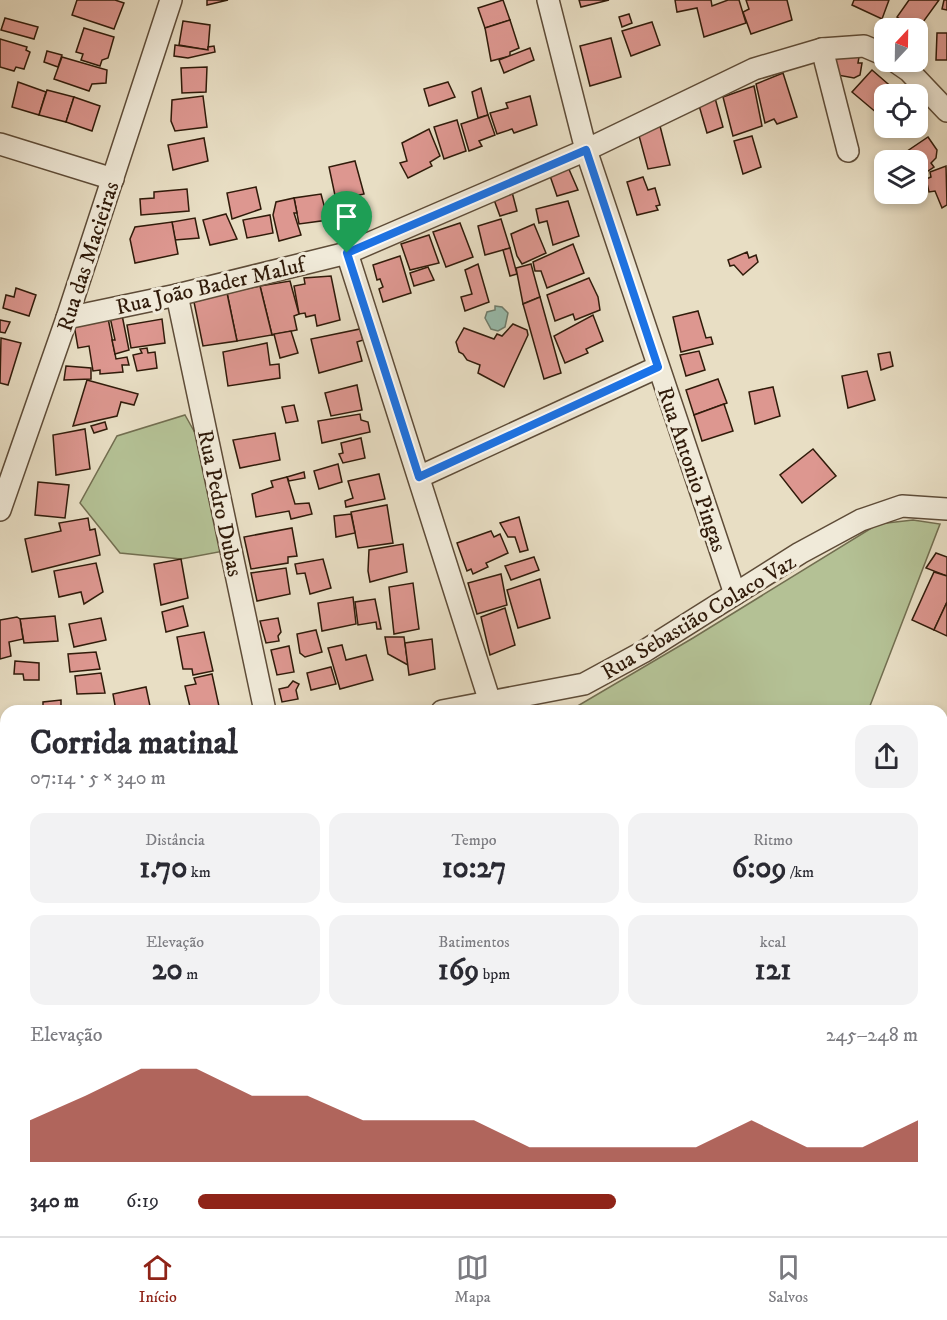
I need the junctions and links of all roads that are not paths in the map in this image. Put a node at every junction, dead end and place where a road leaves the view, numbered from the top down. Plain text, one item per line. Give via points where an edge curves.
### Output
1 (171, 0) edge
2 (548, 0) edge
3 (822, 49) junction
4 (874, 50) edge
5 (910, 72) edge
6 (947, 111) edge
7 (0, 144) edge
8 (586, 150) junction
9 (848, 151) dead end
10 (113, 179) junction
11 (347, 253) junction
12 (177, 295) junction
13 (67, 318) junction
14 (658, 367) junction
15 (419, 477) junction
16 (947, 509) edge
17 (0, 510) edge
18 (735, 594) junction
19 (490, 702) junction
20 (264, 705) edge
21 (474, 705) edge

1 - 10 street, Rua das Macieiras
2 - 8 street, Rua Antonio Pingas
3 - 4 street, Rua João Bader Maluf via 864,46
3 - 8 street, Rua João Bader Maluf via 754,69
3 - 9 street
5 - 6 street
7 - 10 street
8 - 11 street, Rua João Bader Maluf
8 - 14 street, Rua Antonio Pingas
10 - 13 street, Rua das Macieiras
11 - 12 street, Rua João Bader Maluf
11 - 15 street
12 - 13 street, Rua João Bader Maluf
12 - 20 street, Rua Pedro Dubas
13 - 17 street, Rua das Macieiras
14 - 15 street
14 - 18 street, Rua Antonio Pingas
15 - 19 street
16 - 18 street, Rua Sebastião Colaco Vaz via 902,506 861,520 800,552
18 - 19 street, Rua Sebastião Colaco Vaz via 584,684
19 - 21 street, Rua Sebastião Colaco Vaz

